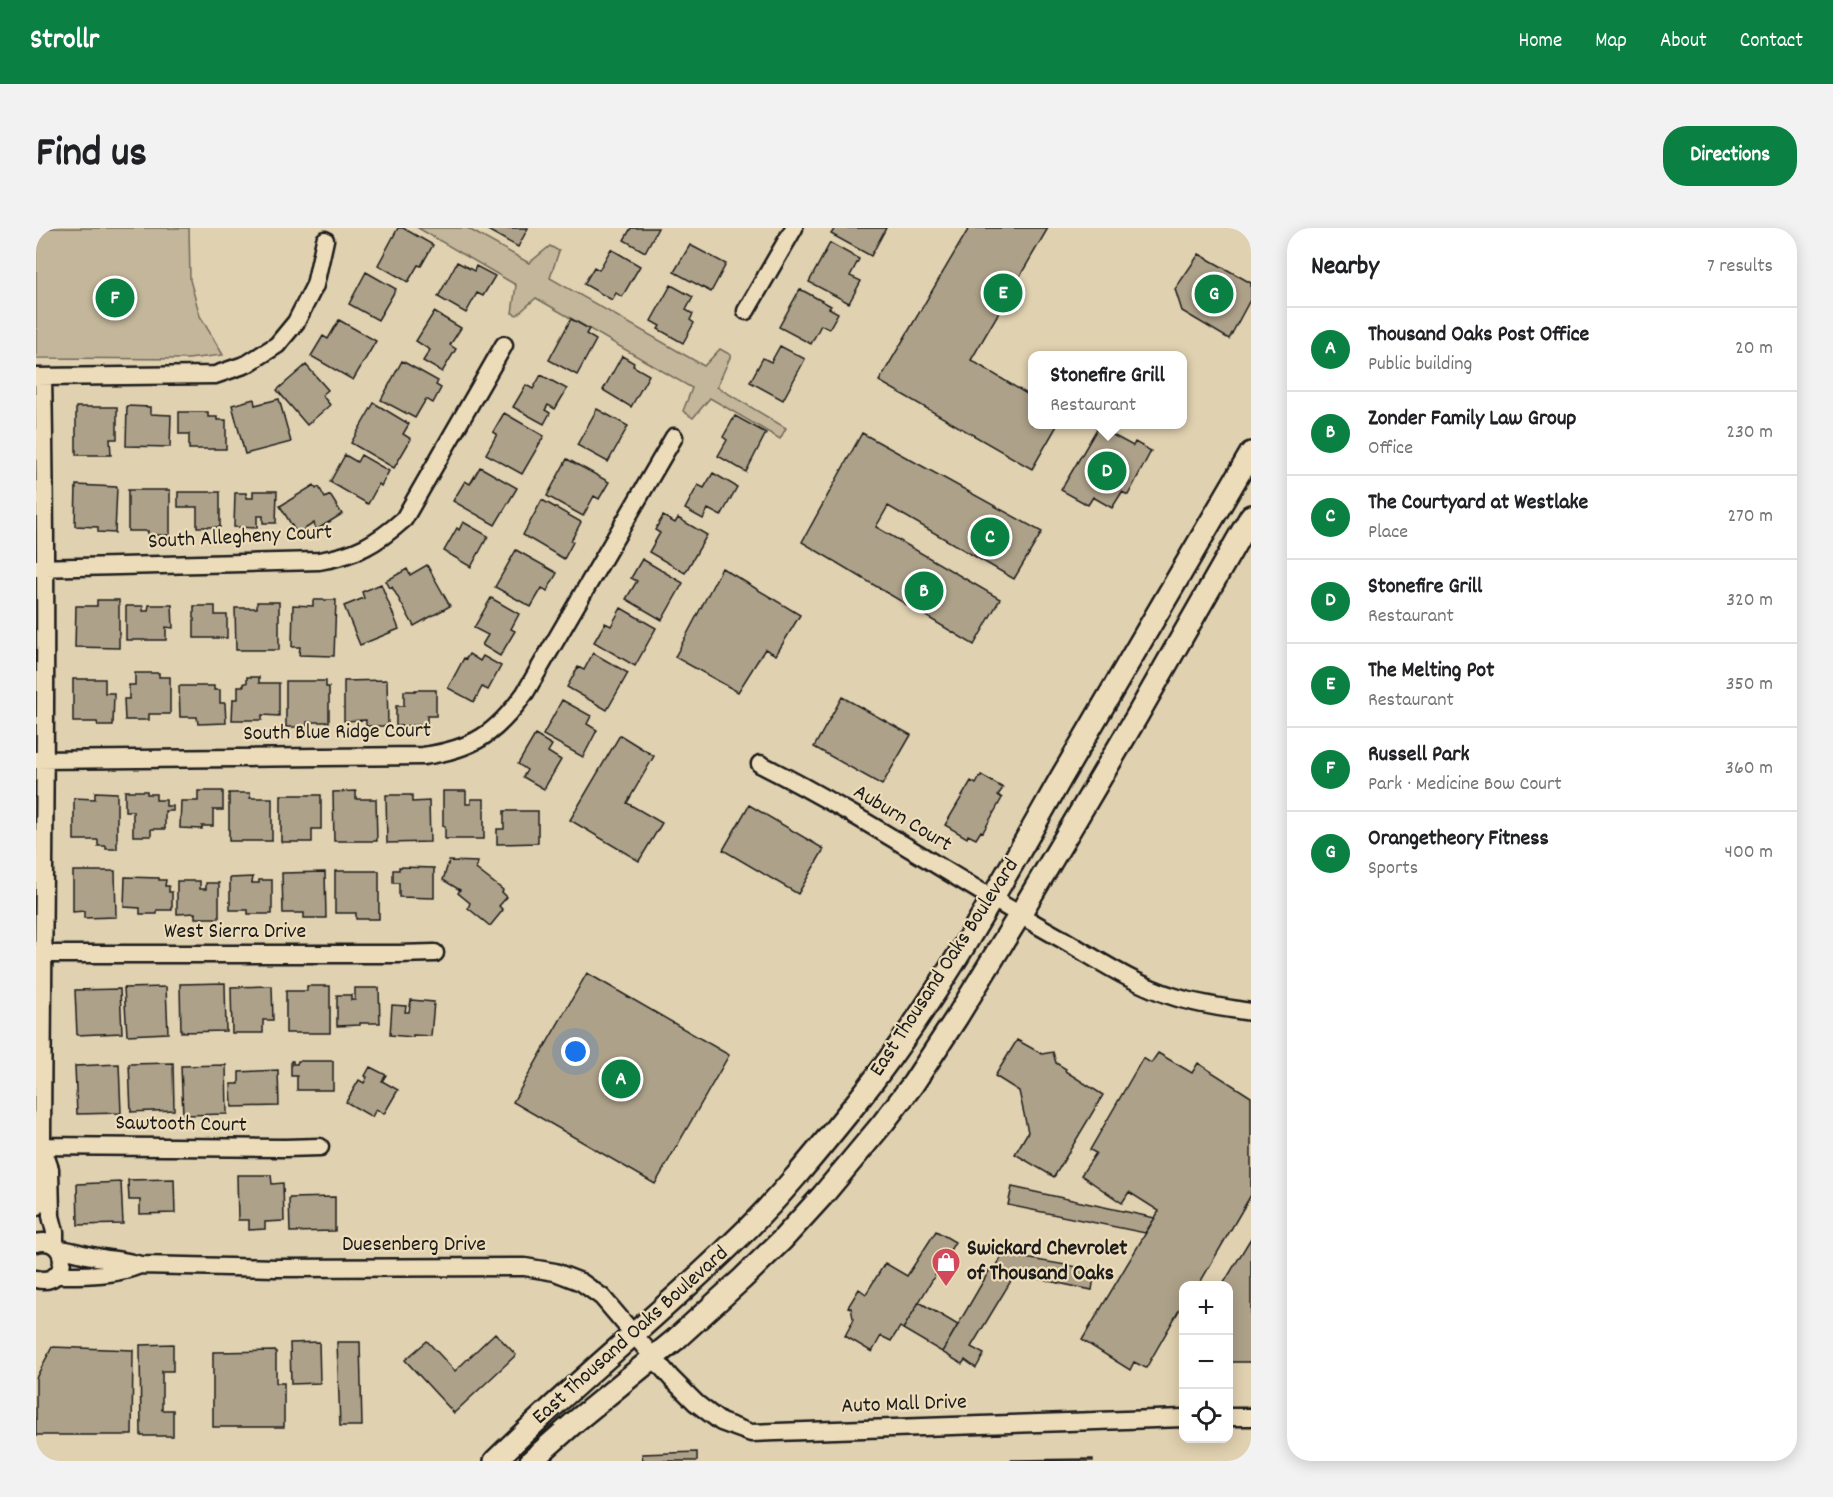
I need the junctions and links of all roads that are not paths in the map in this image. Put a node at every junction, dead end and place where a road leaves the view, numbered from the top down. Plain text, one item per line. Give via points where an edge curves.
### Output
1 (794, 228) edge
2 (325, 240) dead end
3 (746, 311) dead end
4 (504, 345) dead end
5 (39, 377) edge
6 (674, 437) dead end
7 (1251, 453) edge
8 (1251, 516) edge
9 (41, 568) edge
10 (41, 760) edge
11 (760, 764) dead end
12 (992, 899) junction
13 (1019, 916) junction
14 (435, 953) dead end
15 (40, 954) edge
16 (1251, 1012) edge
17 (39, 1146) edge
18 (320, 1147) dead end
19 (36, 1164) edge
20 (36, 1173) edge
21 (36, 1207) edge
22 (36, 1243) edge
23 (57, 1248) junction
24 (140, 1266) junction
25 (56, 1275) junction
26 (36, 1279) edge
27 (634, 1334) junction
28 (654, 1358) junction
29 (1233, 1417) edge
30 (1251, 1417) edge
31 (1179, 1418) edge
32 (495, 1461) edge
33 (531, 1461) edge

1 - 3 street
2 - 5 street via 315,285 296,322 277,345 248,364 215,375
4 - 9 street, South Allegheny Court via 404,519 365,548 319,561
5 - 9 street
6 - 10 street, South Blue Ridge Court via 525,693 502,723 483,738 448,753 423,756
7 - 12 main road, East Thousand Oaks Boulevard
8 - 13 main road, East Thousand Oaks Boulevard
9 - 10 street
10 - 15 street
11 - 12 street, Auburn Court
12 - 13 street, Auburn Court
12 - 27 main road, East Thousand Oaks Boulevard via 924,1010 853,1107 748,1229
13 - 16 street, Auburn Court via 1138,982 1173,997
13 - 28 main road, East Thousand Oaks Boulevard via 913,1084 855,1157 782,1240
14 - 15 street, West Sierra Drive
15 - 17 street
17 - 18 street, Sawtooth Court
17 - 19 street
17 - 23 street via 50,1169 51,1216
20 - 21 street
22 - 23 street, Duesenberg Drive via 45,1242
23 - 24 street, Duesenberg Drive
23 - 25 street via 63,1260
24 - 25 street, Duesenberg Drive via 90,1275
24 - 27 street, Duesenberg Drive via 525,1267 581,1282 602,1297
25 - 26 street, Duesenberg Drive via 49,1280
27 - 28 street, Duesenberg Drive
27 - 32 main road, East Thousand Oaks Boulevard
28 - 31 street, Auto Mall Drive via 710,1415 752,1432
28 - 33 main road, East Thousand Oaks Boulevard
29 - 30 street

